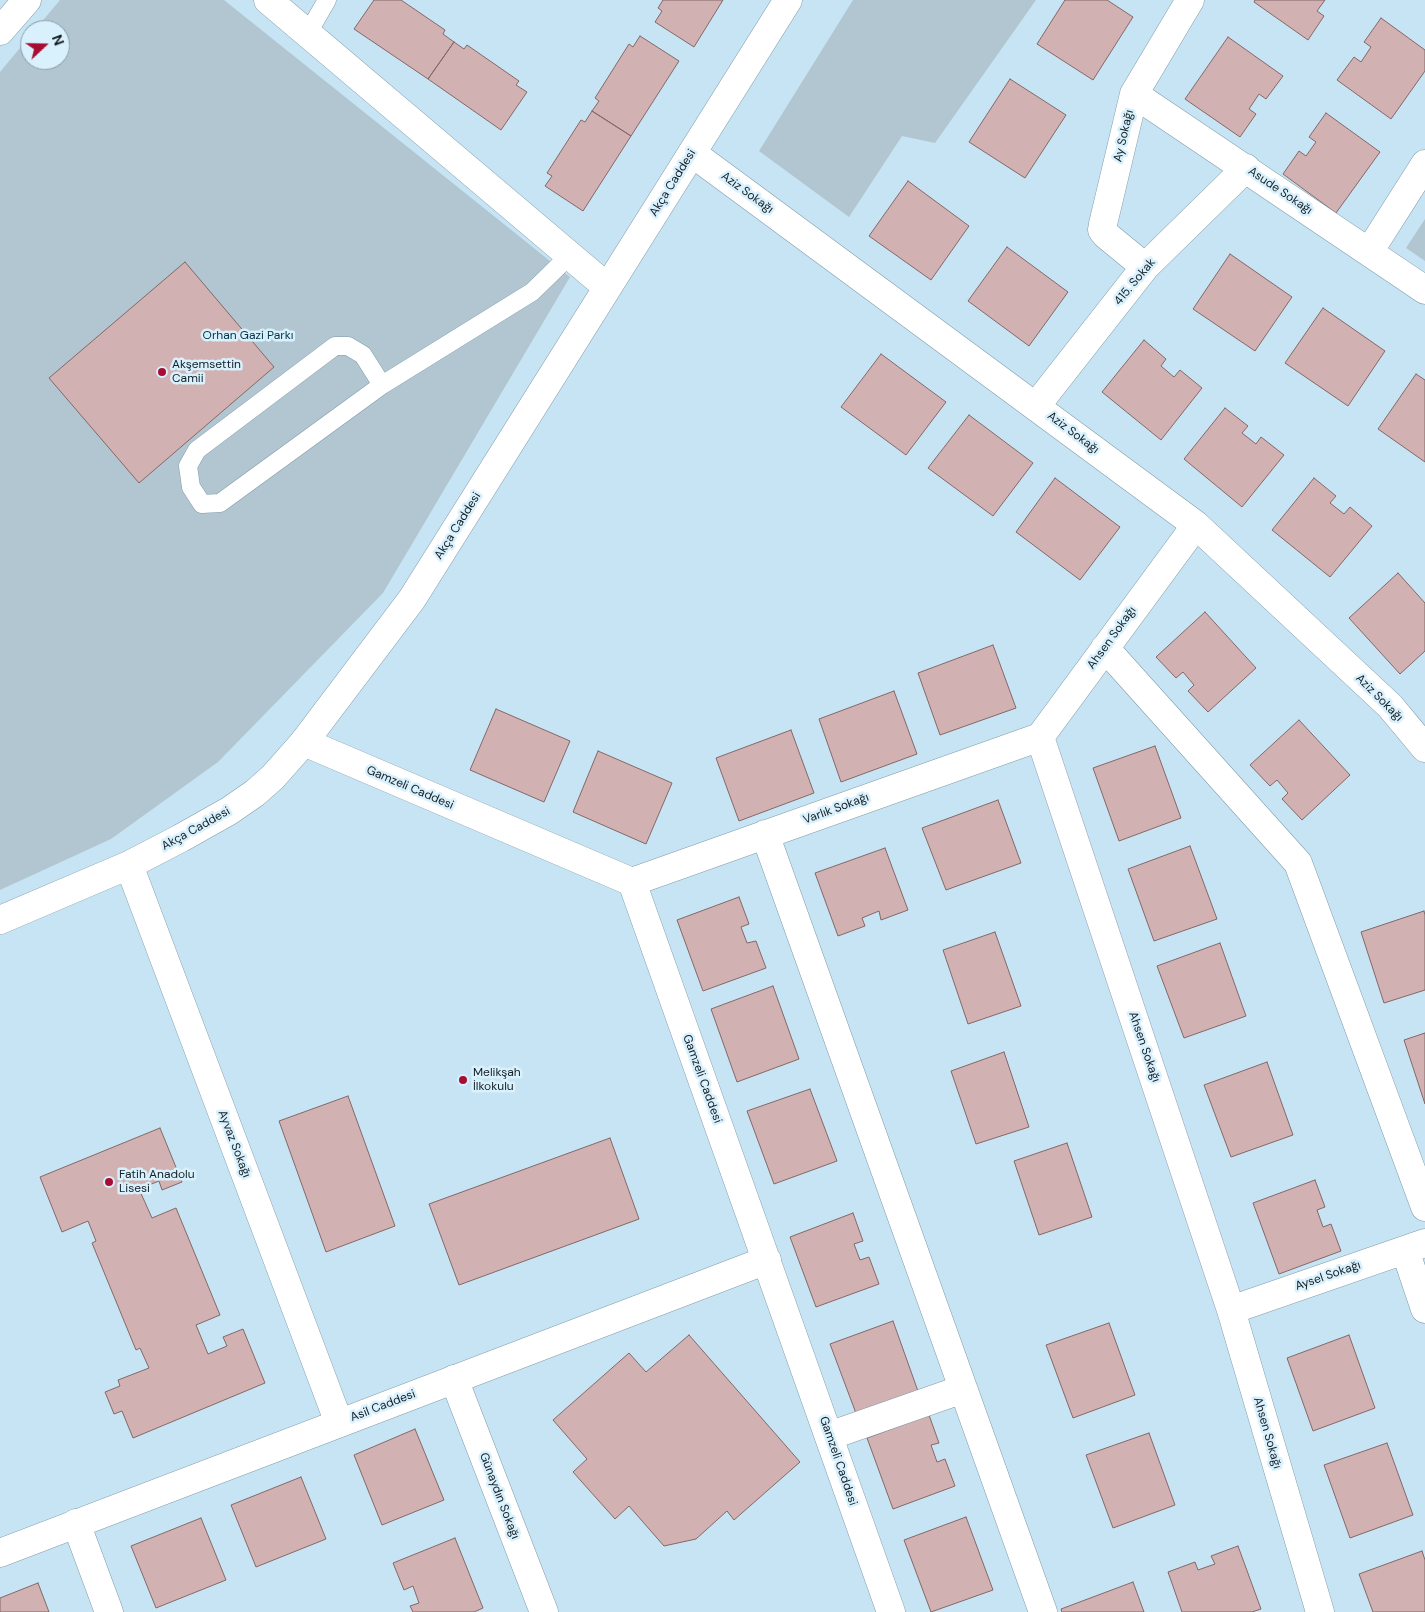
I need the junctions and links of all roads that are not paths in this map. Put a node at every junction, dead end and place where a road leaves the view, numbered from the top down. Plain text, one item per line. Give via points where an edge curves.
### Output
1 (27, 0) edge
2 (268, 0) edge
3 (327, 0) edge
4 (788, 0) edge
5 (1190, 0) edge
6 (0, 31) edge
7 (308, 33) junction
8 (1134, 94) junction
9 (692, 153) junction
10 (1425, 164) edge
11 (1246, 168) junction
12 (1369, 252) junction
13 (570, 255) junction
14 (1145, 267) junction
15 (608, 287) junction
16 (1425, 290) edge
17 (382, 384) junction
18 (1036, 406) junction
19 (1196, 524) junction
20 (1105, 648) junction
21 (1040, 737) junction
22 (304, 742) junction
23 (1425, 748) edge
24 (765, 834) junction
25 (129, 864) junction
26 (632, 882) junction
27 (0, 920) edge
28 (1425, 1207) edge
29 (1415, 1247) edge
30 (767, 1260) junction
31 (1425, 1309) edge
32 (1232, 1310) junction
33 (454, 1379) junction
34 (963, 1389) junction
35 (339, 1423) junction
36 (829, 1436) junction
37 (76, 1524) junction
38 (0, 1553) edge
39 (110, 1612) edge
40 (544, 1612) edge
41 (891, 1612) edge
42 (1042, 1612) edge
43 (1320, 1612) edge

1 - 6 street
2 - 7 street
3 - 7 lane
4 - 9 street, Akça Caddesi
5 - 8 street, Ay Sokağı
7 - 13 street
8 - 11 street, Asude Sokağı
8 - 14 street, Ay Sokağı via 1102,230
9 - 15 street, Akça Caddesi
9 - 18 street, Aziz Sokağı
10 - 12 street
11 - 12 street, Asude Sokağı
11 - 14 street, 415. Sokak
12 - 16 street, Asude Sokağı
13 - 15 street
13 - 17 lane via 532,292
14 - 18 street, 415. Sokak
15 - 22 street, Akça Caddesi via 412,599
17 - 17 lane via 220,503 202,504 191,487 188,466 197,450 335,346 348,346 363,355
18 - 19 street, Aziz Sokağı
19 - 20 street, Ahsen Sokağı
19 - 23 street, Aziz Sokağı via 1390,706
20 - 21 street, Ahsen Sokağı
20 - 28 street via 1298,864
21 - 24 street, Varlık Sokağı
21 - 32 street, Ahsen Sokağı
22 - 25 street, Akça Caddesi via 255,793 229,811
22 - 26 street, Gamzeli Caddesi
24 - 26 street, Varlık Sokağı
24 - 34 street
25 - 27 street, Akça Caddesi
25 - 35 street, Ayvaz Sokağı
26 - 30 street, Gamzeli Caddesi
29 - 31 street
29 - 32 street, Aysel Sokağı
30 - 33 street, Asil Caddesi
30 - 36 street, Gamzeli Caddesi
32 - 43 street, Ahsen Sokağı
33 - 35 street, Asil Caddesi
33 - 40 street, Günaydın Sokağı
34 - 36 street
34 - 42 street
35 - 37 street, Asil Caddesi
36 - 41 street, Gamzeli Caddesi
37 - 38 street, Asil Caddesi
37 - 39 street

